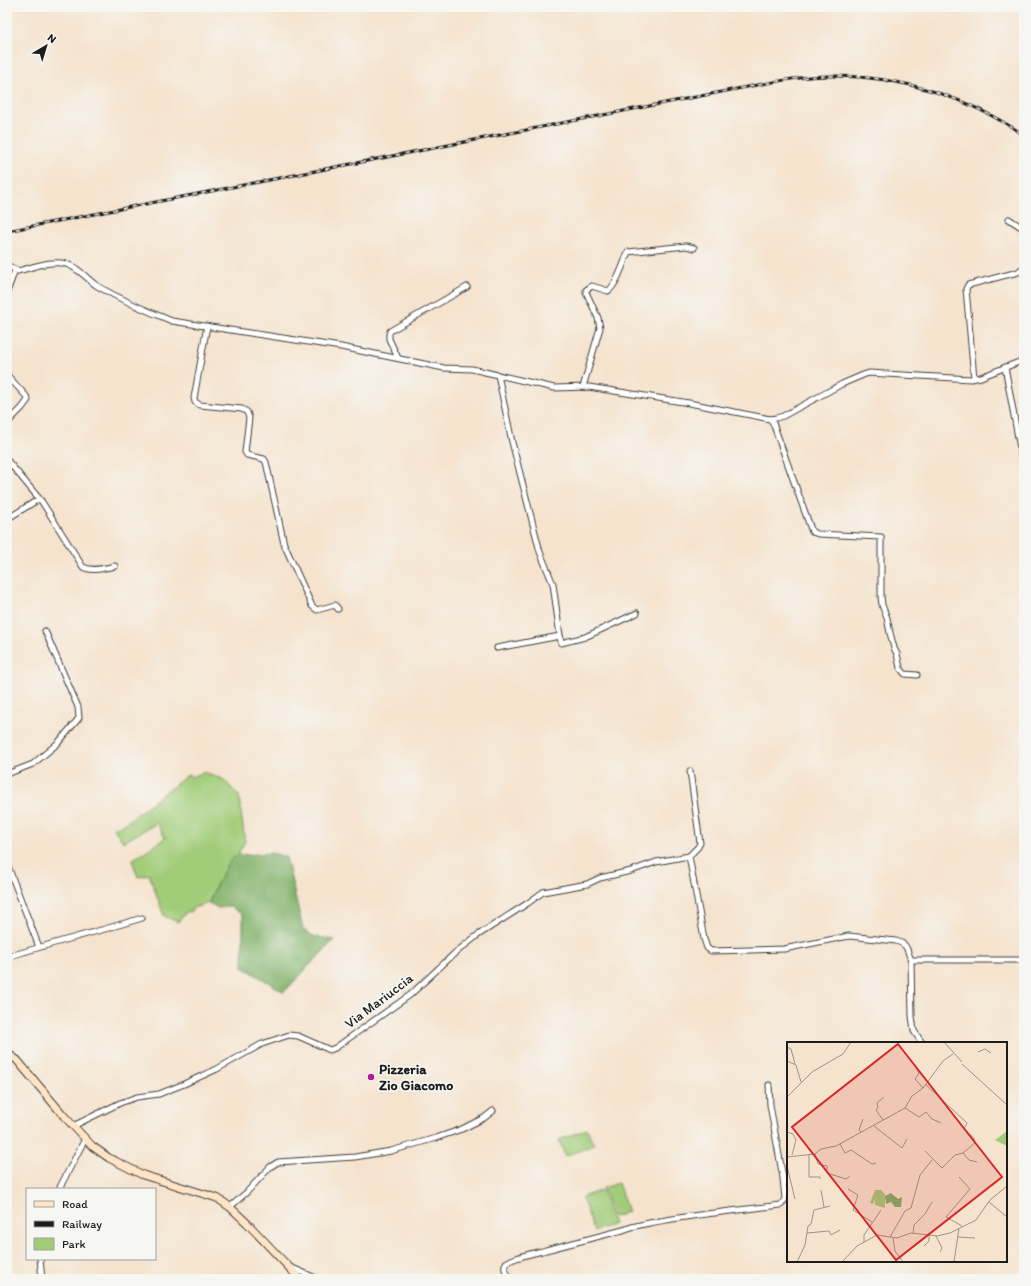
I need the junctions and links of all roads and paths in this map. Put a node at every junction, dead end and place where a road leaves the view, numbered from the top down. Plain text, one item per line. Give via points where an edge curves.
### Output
1 (1010, 219) dead end
2 (1024, 228) edge
3 (694, 248) dead end
4 (7, 265) edge
5 (1024, 267) edge
6 (15, 270) junction
7 (466, 287) dead end
8 (7, 292) edge
9 (207, 326) junction
10 (398, 358) junction
11 (1024, 360) edge
12 (1005, 367) junction
13 (7, 375) edge
14 (498, 375) junction
15 (974, 378) junction
16 (584, 388) junction
17 (770, 419) junction
18 (7, 423) edge
19 (7, 460) edge
20 (1024, 470) edge
21 (39, 499) junction
22 (7, 519) edge
23 (115, 566) dead end
24 (338, 609) dead end
25 (637, 613) dead end
26 (45, 631) dead end
27 (560, 636) junction
28 (497, 648) dead end
29 (917, 675) dead end
30 (690, 771) dead end
31 (7, 774) edge
32 (689, 856) junction
33 (7, 864) edge
34 (142, 918) dead end
35 (40, 947) junction
36 (7, 957) edge
37 (911, 960) junction
38 (1024, 960) edge
39 (921, 1042) edge
40 (7, 1053) edge
41 (769, 1085) dead end
42 (492, 1111) dead end
43 (73, 1126) junction
44 (85, 1139) junction
45 (60, 1188) edge
46 (230, 1207) junction
47 (40, 1260) edge
48 (287, 1266) junction
49 (42, 1279) edge
50 (300, 1279) edge
51 (318, 1279) edge
52 (511, 1279) edge

1 - 2 street
3 - 16 street via 686,246 628,252 608,291 596,286 586,290 600,328
4 - 6 street
5 - 15 street via 1018,272 968,285 966,289
6 - 8 street
6 - 9 street via 41,264 72,266 98,286 154,314 172,321
7 - 10 street via 390,331 389,339
9 - 10 street
9 - 24 street via 195,402 200,405 242,409 247,412 249,418 245,452 266,462 284,544 312,606 317,610 335,605
10 - 14 street via 444,368 472,369
11 - 12 street
12 - 15 street
12 - 20 street
13 - 18 street via 28,400
14 - 16 street via 554,388
14 - 27 street via 512,442 539,546 553,584
15 - 17 street via 869,373 842,384 782,416
16 - 17 street via 689,403
17 - 29 street via 812,532 881,537 882,605 900,668 905,674
19 - 21 street
21 - 22 street
21 - 23 street via 83,567 94,569
25 - 27 street via 585,636 561,643
26 - 31 street via 78,708 79,718 58,743 33,764
27 - 28 street
30 - 32 street via 700,843
32 - 37 street via 704,939 707,948 712,951 784,949 849,936 902,943
32 - 43 street, Via Mariuccia via 656,862 587,884 542,892 454,953 410,995 335,1048 330,1050 298,1036 289,1035 262,1044 184,1084 159,1094 137,1097 120,1103
33 - 35 street
34 - 35 street
35 - 36 street
37 - 38 street
37 - 39 street via 912,1016 914,1031
40 - 43 main road via 17,1060
41 - 52 street via 783,1178 785,1199 781,1205 662,1220 574,1242 508,1262 504,1267
42 - 46 street via 462,1129 392,1151 343,1158 278,1162
43 - 44 main road
44 - 45 street
44 - 46 main road via 124,1167 207,1194
46 - 48 main road
47 - 49 street
48 - 50 main road
48 - 51 street

